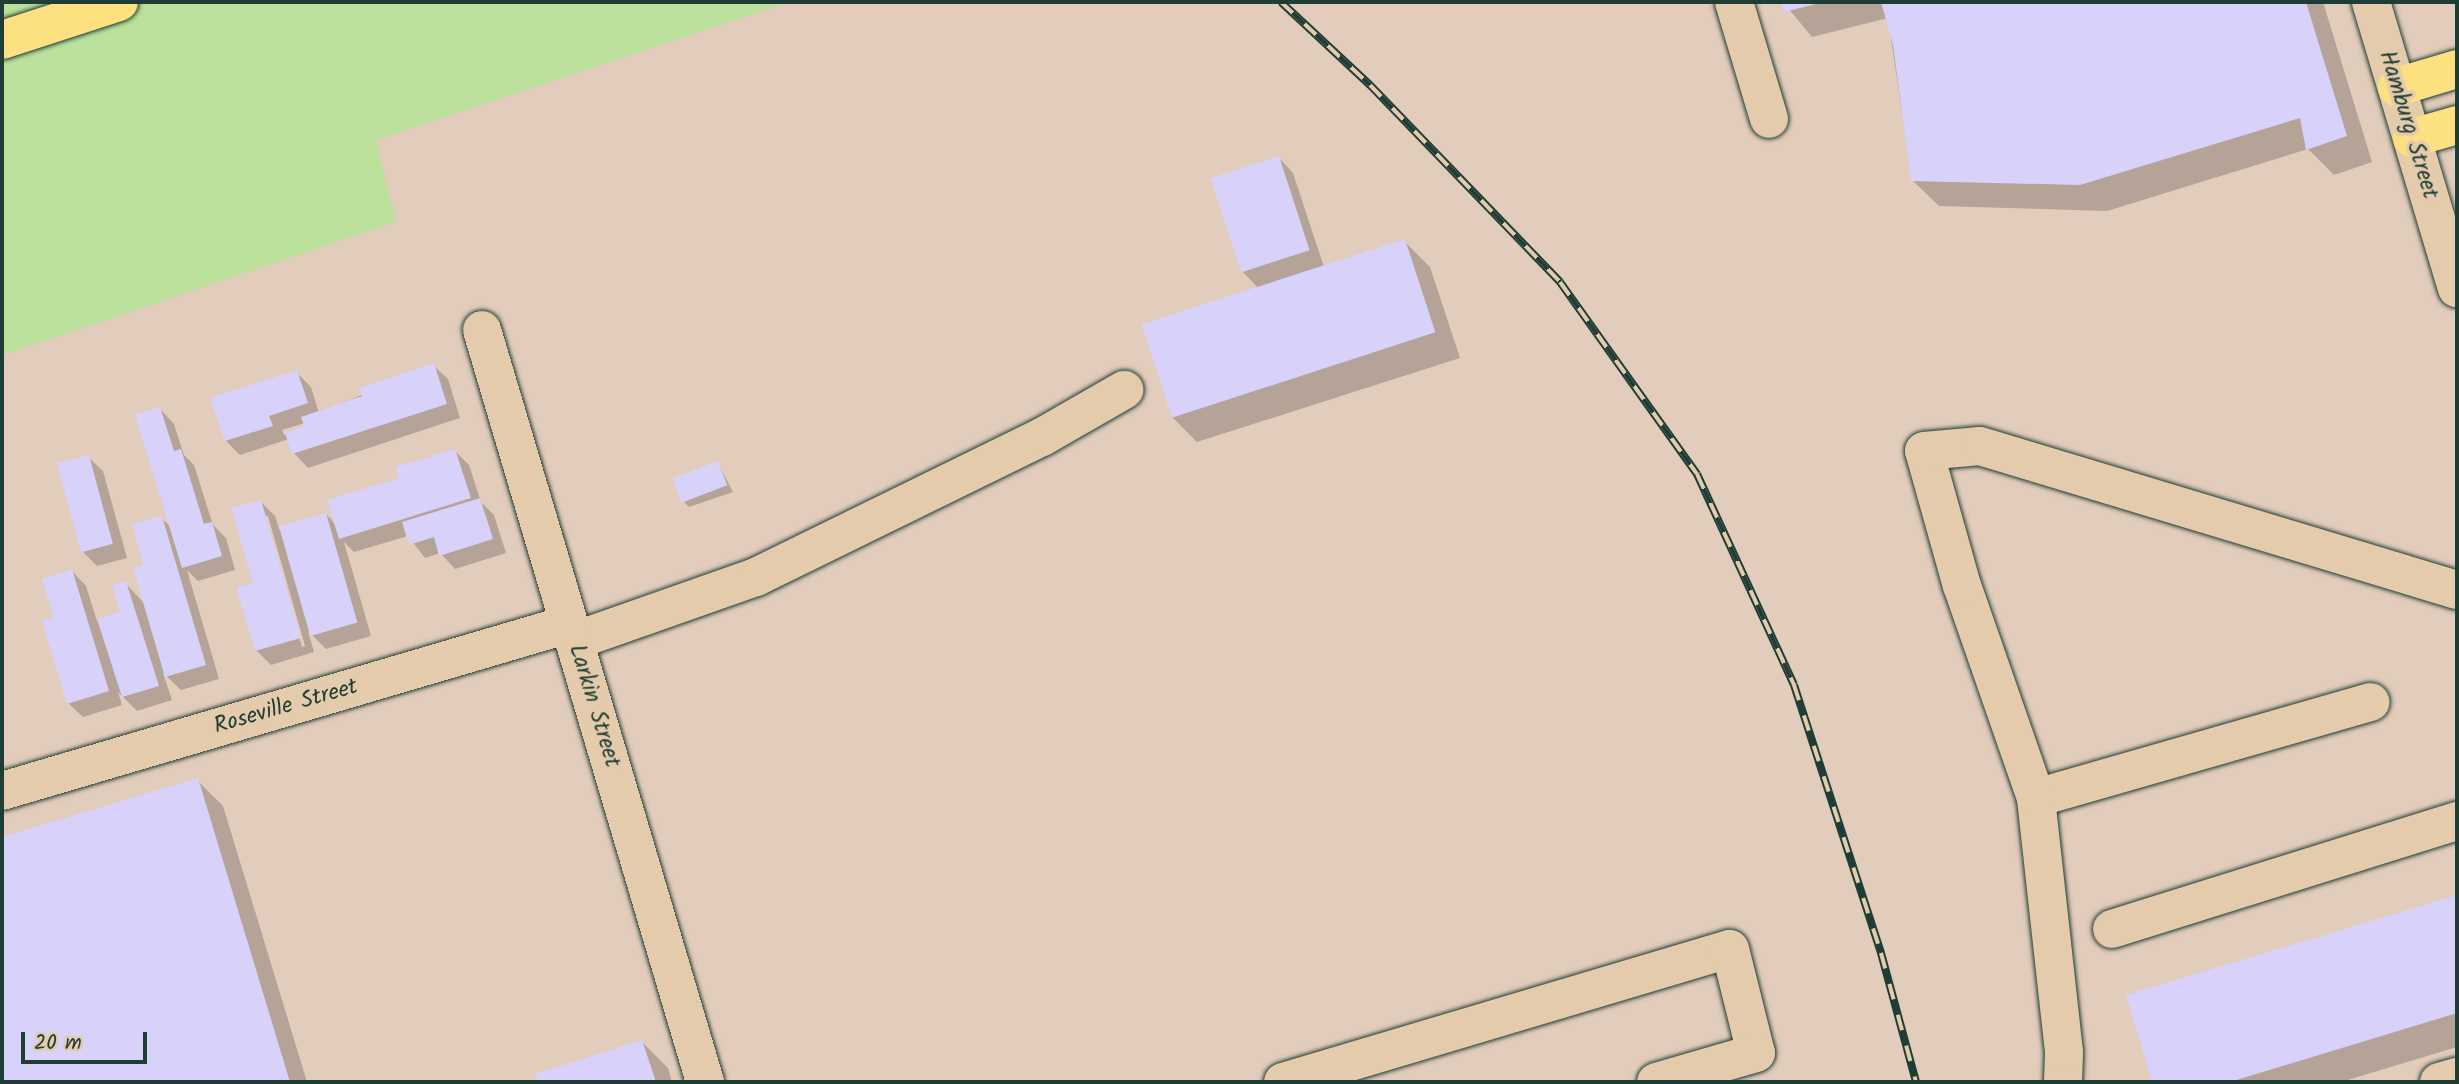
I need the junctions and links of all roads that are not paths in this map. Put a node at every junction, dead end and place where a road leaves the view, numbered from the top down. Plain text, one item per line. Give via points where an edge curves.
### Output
1 (119, 2) edge
2 (1734, 2) edge
3 (2371, 2) edge
4 (2, 40) edge
5 (2457, 69) edge
6 (2397, 87) junction
7 (1769, 120) dead end
8 (2457, 125) edge
9 (2412, 138) junction
10 (2457, 288) edge
11 (482, 330) dead end
12 (1124, 390) dead end
13 (2457, 590) edge
14 (572, 633) junction
15 (2371, 702) dead end
16 (2, 791) edge
17 (2036, 798) junction
18 (2457, 821) edge
19 (2112, 929) dead end
20 (2457, 1077) edge
21 (705, 1082) edge
22 (1283, 1082) edge
23 (1656, 1082) edge
24 (2063, 1082) edge
25 (2439, 1082) edge

1 - 4 highway
2 - 7 street
3 - 6 street, Hamburg Street
5 - 6 highway
6 - 9 street, Hamburg Street
8 - 9 highway
9 - 10 street, Hamburg Street
11 - 14 street, Larkin Street
12 - 14 street, Roseville Street via 1042,437 756,577
13 - 17 street via 1980,446 1924,451 1962,586
14 - 16 street, Roseville Street
14 - 21 street, Larkin Street
15 - 17 street
17 - 24 street via 2064,1052
18 - 19 street
20 - 25 street
22 - 23 street via 1730,949 1756,1053

